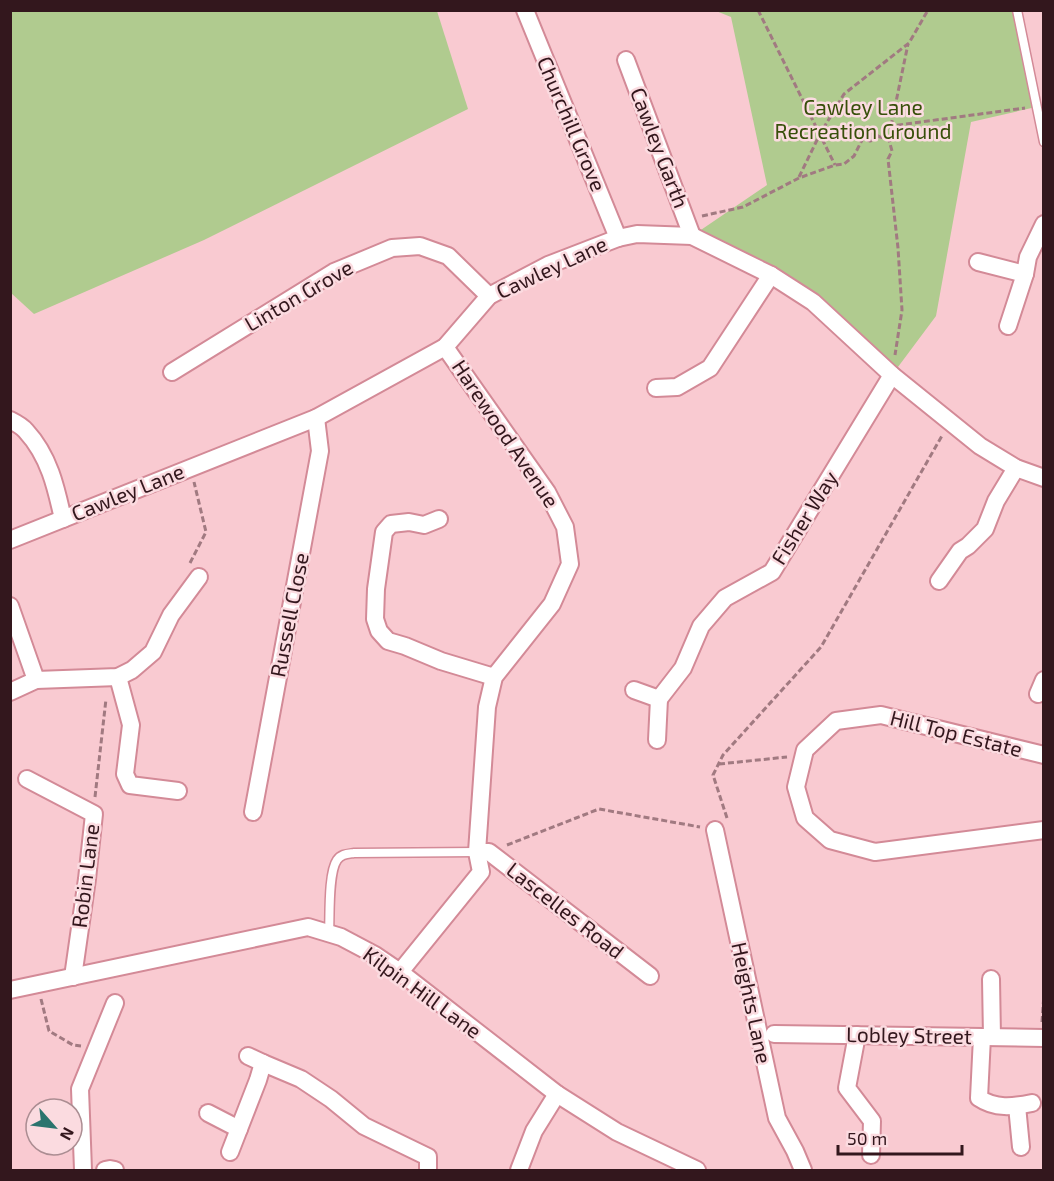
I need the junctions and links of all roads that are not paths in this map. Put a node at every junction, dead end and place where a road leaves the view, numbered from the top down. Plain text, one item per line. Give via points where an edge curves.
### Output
1 (525, 10) edge
2 (1017, 10) edge
3 (626, 60) dead end
4 (1044, 142) edge
5 (1044, 224) edge
6 (692, 236) junction
7 (618, 238) junction
8 (978, 262) dead end
9 (1025, 273) junction
10 (771, 275) junction
11 (489, 296) junction
12 (1008, 326) dead end
13 (445, 347) junction
14 (172, 372) dead end
15 (892, 375) junction
16 (656, 388) dead end
17 (316, 418) junction
18 (10, 420) edge
19 (1016, 468) junction
20 (1044, 478) edge
21 (63, 519) junction
22 (438, 519) dead end
23 (10, 540) edge
24 (192, 574) road end
25 (939, 581) dead end
26 (10, 606) edge
27 (113, 677) junction
28 (494, 677) junction
29 (36, 680) junction
30 (634, 690) dead end
31 (10, 692) edge
32 (659, 699) junction
33 (657, 740) dead end
34 (1044, 755) edge
35 (27, 779) dead end
36 (178, 791) dead end
37 (253, 812) dead end
38 (715, 830) road end
39 (1044, 830) edge
40 (483, 852) junction
41 (329, 933) junction
42 (400, 972) junction
43 (650, 976) dead end
44 (73, 977) junction
45 (991, 979) dead end
46 (10, 990) edge
47 (115, 1003) dead end
48 (774, 1034) dead end
49 (856, 1035) junction
50 (987, 1037) junction
51 (1043, 1038) edge
52 (248, 1056) dead end
53 (263, 1063) junction
54 (557, 1094) junction
55 (208, 1113) dead end
56 (239, 1129) junction
57 (1021, 1147) dead end
58 (230, 1152) dead end
59 (871, 1155) dead end
60 (82, 1170) edge
61 (105, 1170) edge
62 (115, 1170) edge
63 (429, 1170) edge
64 (519, 1170) edge
65 (697, 1170) edge
66 (803, 1170) edge

1 - 7 street, Churchill Grove
2 - 4 lane
3 - 6 street, Cawley Garth
5 - 9 street
6 - 7 street, Cawley Lane via 637,234
6 - 10 street, Cawley Lane
7 - 11 street, Cawley Lane via 548,265
8 - 9 street
9 - 12 street
10 - 15 street, Cawley Lane via 813,302
10 - 16 street via 710,368 678,393
11 - 13 street, Cawley Lane
11 - 14 street, Linton Grove via 448,256 420,246 392,248 334,272
13 - 17 street, Cawley Lane
13 - 28 street, Harewood Avenue via 547,492 565,527 570,564 552,604
15 - 19 street, Cawley Lane via 980,446
15 - 32 street, Fisher Way via 772,572 726,598 713,612 701,626 683,668
17 - 21 street, Cawley Lane
17 - 37 street, Russell Close via 320,451
18 - 21 street via 25,430 42,452 53,475
19 - 20 street, Cawley Lane
19 - 25 street via 985,529 960,551
21 - 23 street, Cawley Lane
22 - 28 street via 424,525 390,524 384,532 376,589 375,619 379,631 388,641
24 - 27 street via 153,652 132,670
26 - 29 street
27 - 29 street
27 - 36 street via 131,725 125,774 130,785
28 - 40 street, Harewood Avenue via 487,707
29 - 31 street
30 - 32 street
32 - 33 street
34 - 39 street, Hill Top Estate via 881,715 836,721 805,750 796,787 806,818 830,840 875,852
35 - 44 street, Robin Lane via 94,814
38 - 66 street, Heights Lane via 777,1118
40 - 41 lane via 343,854 332,873
40 - 42 street, Harewood Avenue via 481,872
40 - 43 street, Lascelles Road
41 - 42 street, Kilpin Hill Lane via 367,950
41 - 44 street, Kilpin Hill Lane via 308,927
42 - 54 street, Kilpin Hill Lane
44 - 46 street, Kilpin Hill Lane
45 - 50 street
47 - 60 street via 80,1089
48 - 49 street, Lobley Street
49 - 50 street, Lobley Street
49 - 59 street via 847,1088 872,1121
50 - 51 street, Lobley Street
50 - 57 street via 979,1098 989,1105 1025,1105
52 - 53 street
53 - 56 street
53 - 63 street via 301,1079 364,1126 428,1157
54 - 64 street via 534,1131
54 - 65 street, Kilpin Hill Lane via 617,1132
55 - 56 street
56 - 58 street
61 - 62 street

